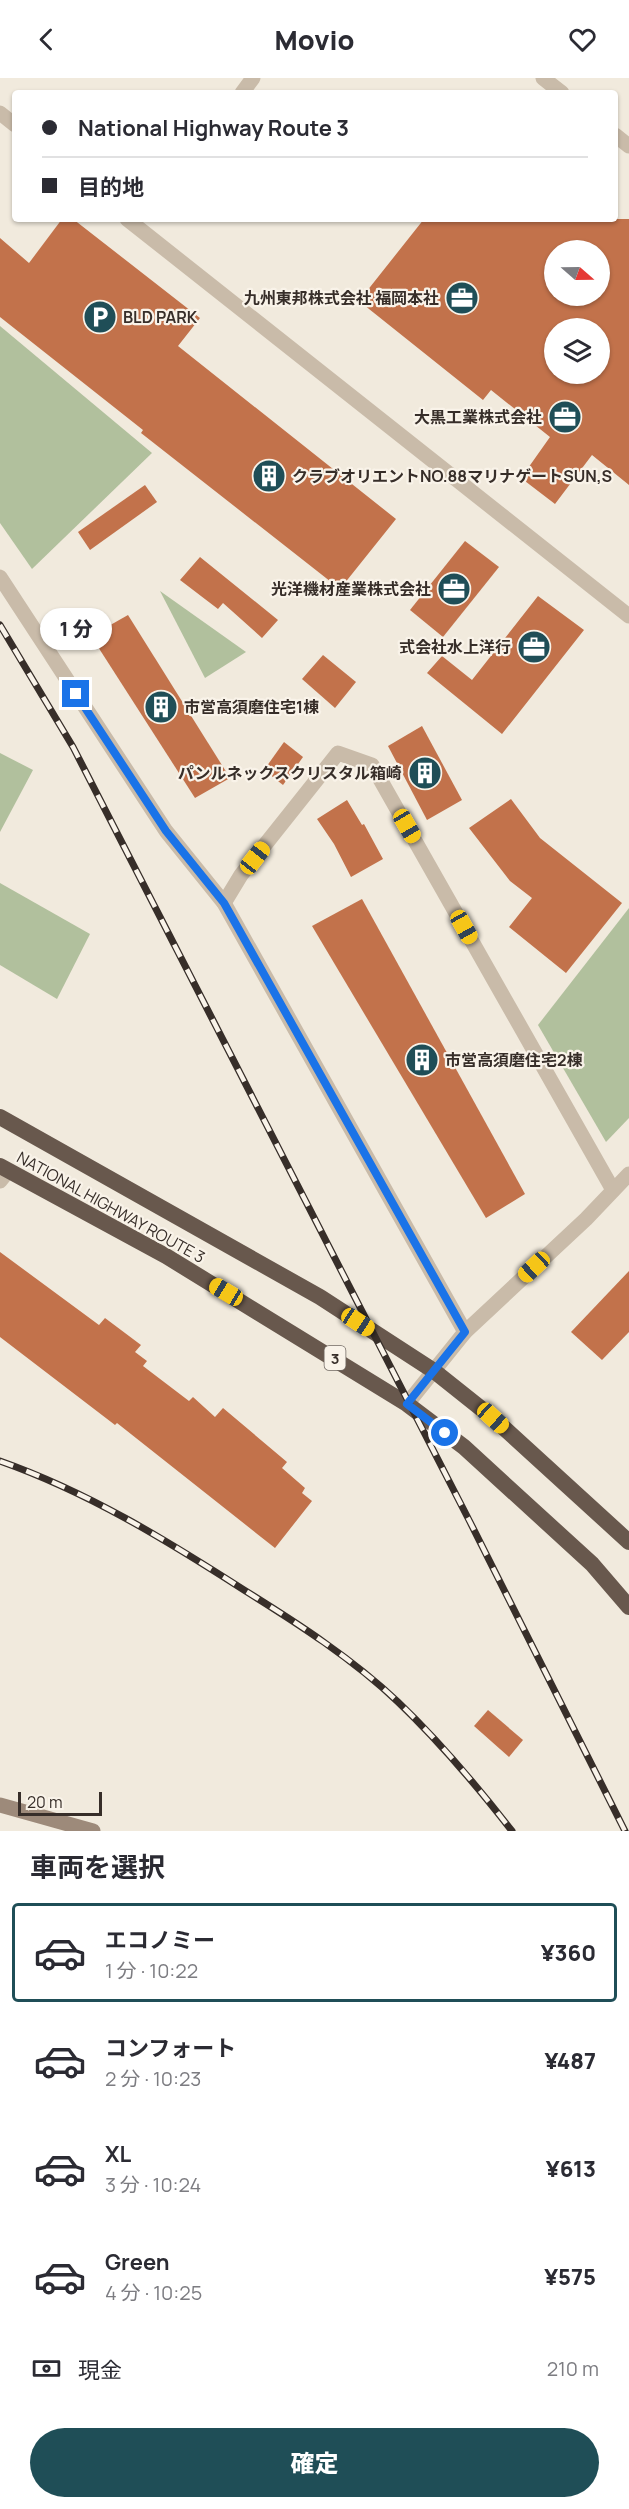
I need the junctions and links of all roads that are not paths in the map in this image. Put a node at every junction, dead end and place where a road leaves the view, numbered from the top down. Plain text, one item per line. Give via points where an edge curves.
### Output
1 (543, 78) edge
2 (558, 90) edge
3 (0, 113) edge
4 (12, 123) edge
5 (136, 222) edge
6 (0, 577) edge
7 (629, 616) edge
8 (224, 903) junction
9 (0, 1117) edge
10 (3, 1173) edge
11 (629, 1173) edge
12 (613, 1190) junction
13 (465, 1332) junction
14 (434, 1371) junction
15 (407, 1404) junction
16 (629, 1542) edge
17 (629, 1607) edge
18 (0, 1805) edge
19 (93, 1831) edge

1 - 2 street
3 - 4 street
5 - 7 street
6 - 8 street via 166,831
8 - 12 street via 241,875 338,753 372,765
8 - 13 street
9 - 14 highway, NATIONAL HIGHWAY ROUTE 3 via 320,1297
10 - 15 highway, NATIONAL HIGHWAY ROUTE 3 / 3 via 166,1256
11 - 12 street
12 - 13 street
13 - 14 street
14 - 15 street
14 - 16 highway, NATIONAL HIGHWAY ROUTE 3 via 493,1418
15 - 17 highway, NATIONAL HIGHWAY ROUTE 3 / 3 via 464,1447 592,1564
18 - 19 main road

